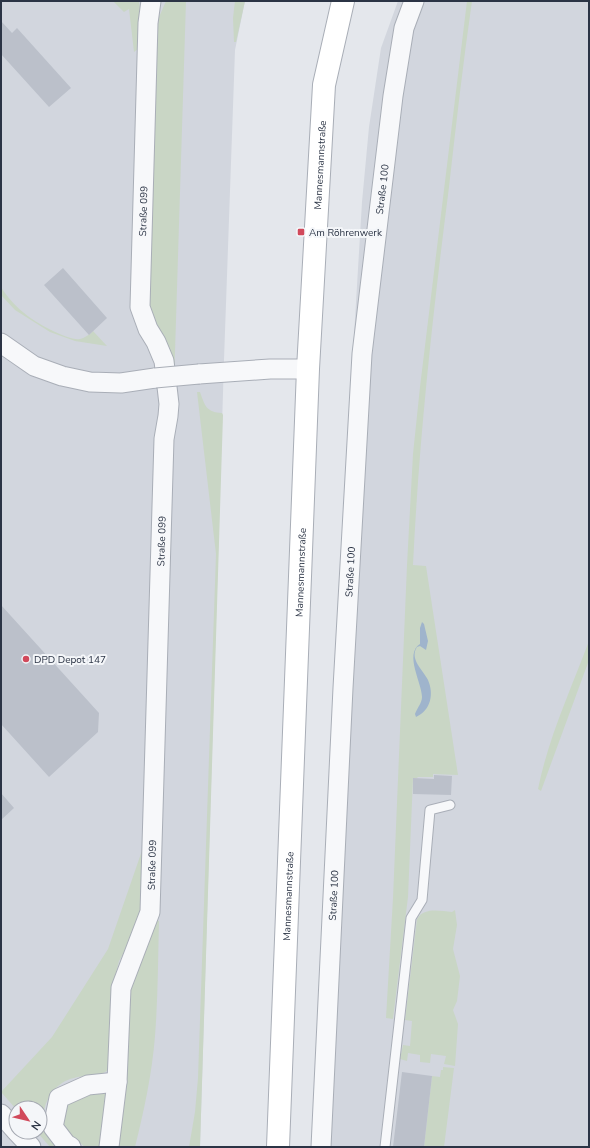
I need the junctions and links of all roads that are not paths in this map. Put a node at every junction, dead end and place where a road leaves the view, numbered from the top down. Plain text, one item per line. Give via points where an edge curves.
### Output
1 (151, 1) edge
2 (343, 1) edge
3 (414, 1) edge
4 (1, 343) edge
5 (308, 369) junction
6 (450, 805) dead end
7 (117, 1082) junction
8 (1, 1114) edge
9 (8, 1121) edge
10 (71, 1147) edge
11 (109, 1147) edge
12 (278, 1147) edge
13 (322, 1147) edge
14 (385, 1147) edge

1 - 7 street, Straße 099 via 140,307 164,361 169,404 164,447 150,912 121,988
2 - 5 main road, Mannesmannstraße via 324,85
3 - 13 street, Straße 100 via 404,28 393,96 362,354 343,688
4 - 5 street, bridge via 34,366 90,382 121,383 199,374
5 - 12 main road, Mannesmannstraße
6 - 14 lane via 430,810 422,900 411,918
7 - 10 street via 88,1085 59,1098 53,1127
7 - 11 street, Straße 099
8 - 9 street

